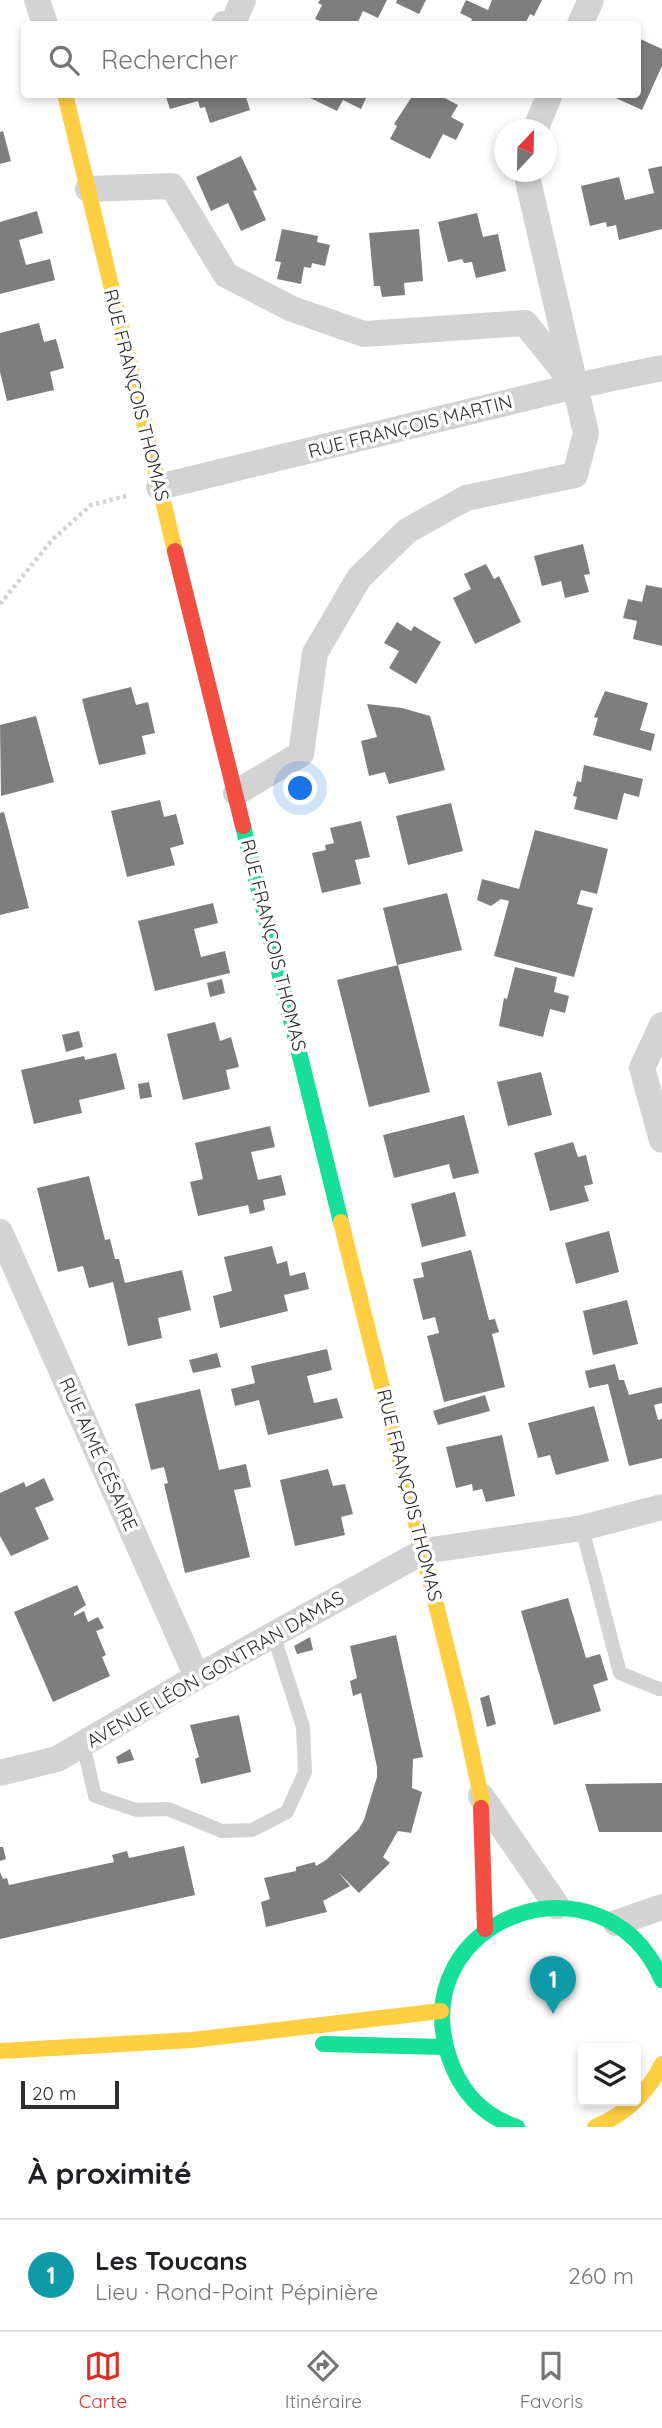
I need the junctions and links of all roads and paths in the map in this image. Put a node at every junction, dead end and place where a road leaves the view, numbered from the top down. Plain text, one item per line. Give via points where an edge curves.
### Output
1 (37, 0) edge
2 (243, 0) edge
3 (591, 0) edge
4 (44, 21) edge
5 (234, 21) edge
6 (581, 21) edge
7 (66, 98) edge
8 (548, 98) edge
9 (540, 119) edge
10 (528, 182) edge
11 (88, 189) junction
12 (662, 368) edge
13 (575, 386) junction
14 (159, 487) junction
15 (0, 604) edge
16 (236, 793) junction
17 (662, 1025) edge
18 (662, 1140) edge
19 (0, 1232) edge
20 (662, 1507) edge
21 (582, 1528) junction
22 (424, 1551) junction
23 (273, 1634) junction
24 (197, 1676) junction
25 (662, 1689) edge
26 (83, 1744) junction
27 (0, 1773) edge
28 (481, 1796) junction
29 (557, 1906) junction
30 (662, 1907) edge
31 (616, 1923) junction
32 (485, 1929) junction
33 (662, 1980) edge
34 (440, 2011) junction
35 (192, 2040) junction
36 (444, 2047) junction
37 (0, 2051) edge
38 (660, 2078) edge
39 (487, 2120) edge
40 (517, 2127) edge
41 (595, 2127) edge

1 - 4 street
2 - 5 street
3 - 6 street
7 - 11 street, RUE FRANÇOIS THOMAS
8 - 9 street
10 - 13 street
11 - 13 street via 172,186 226,275 292,309 364,334 525,323
11 - 14 street, RUE FRANÇOIS THOMAS
12 - 13 street, RUE FRANÇOIS MARTIN
13 - 14 street, RUE FRANÇOIS MARTIN
13 - 16 street via 586,433 575,475 466,498 407,531 359,578 315,653 301,754
14 - 15 path via 92,505 52,540
14 - 16 street, RUE FRANÇOIS THOMAS
16 - 22 street, RUE FRANÇOIS THOMAS
17 - 18 street via 642,1068
19 - 24 street, RUE AIMÉ CÉSAIRE
20 - 21 street
21 - 22 street
21 - 25 lane via 620,1672
22 - 23 street, AVENUE LÉON GONTRAN DAMAS
22 - 28 street, RUE FRANÇOIS THOMAS
23 - 24 street, AVENUE LÉON GONTRAN DAMAS
23 - 26 lane via 303,1727 305,1772 288,1812 252,1830 222,1831 168,1809 136,1810 95,1796
24 - 26 street, AVENUE LÉON GONTRAN DAMAS
26 - 27 street, AVENUE LÉON GONTRAN DAMAS via 57,1759
28 - 29 street, RUE FRANÇOIS THOMAS
28 - 32 street, RUE FRANÇOIS THOMAS
29 - 31 street via 587,1910
29 - 32 street via 531,1908
30 - 31 street
31 - 33 street via 639,1942
32 - 34 street via 454,1966
34 - 35 street
34 - 36 street
35 - 36 street
35 - 37 street
36 - 39 street via 458,2080
38 - 41 street via 636,2103
39 - 40 street

